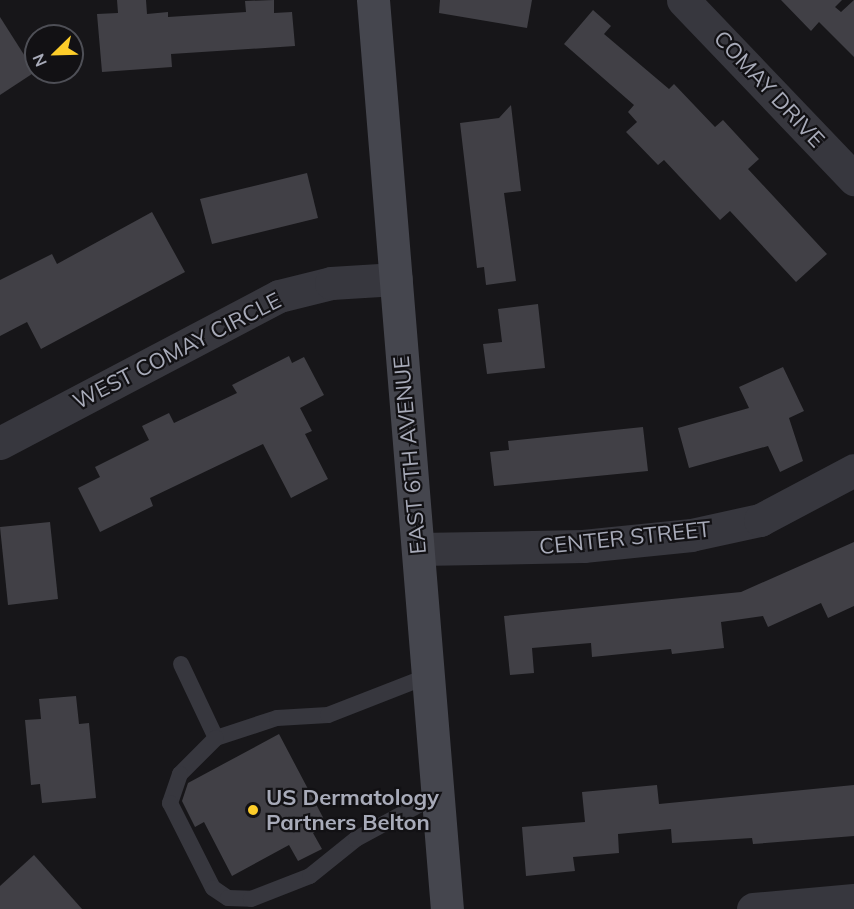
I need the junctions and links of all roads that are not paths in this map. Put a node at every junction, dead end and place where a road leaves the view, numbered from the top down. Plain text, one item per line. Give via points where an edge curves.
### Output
1 (373, 0) edge
2 (683, 0) edge
3 (854, 179) edge
4 (396, 279) junction
5 (0, 442) edge
6 (854, 470) edge
7 (418, 549) junction
8 (181, 664) dead end
9 (428, 676) junction
10 (216, 738) junction
11 (438, 795) junction
12 (854, 900) edge
13 (447, 909) edge
14 (753, 909) edge

1 - 4 main road, EAST 6TH AVENUE
2 - 3 street, COMAY DRIVE
4 - 5 street, WEST COMAY CIRCLE via 331,283 279,296
4 - 7 main road, EAST 6TH AVENUE
6 - 7 street, CENTER STREET via 760,520 692,535 583,546
7 - 9 main road, EAST 6TH AVENUE
8 - 10 lane
9 - 10 lane via 328,715 277,718
9 - 11 main road, EAST 6TH AVENUE
10 - 11 lane via 180,774 170,803 213,888 228,898 251,900 310,876 356,839
11 - 13 main road, EAST 6TH AVENUE
12 - 14 street

